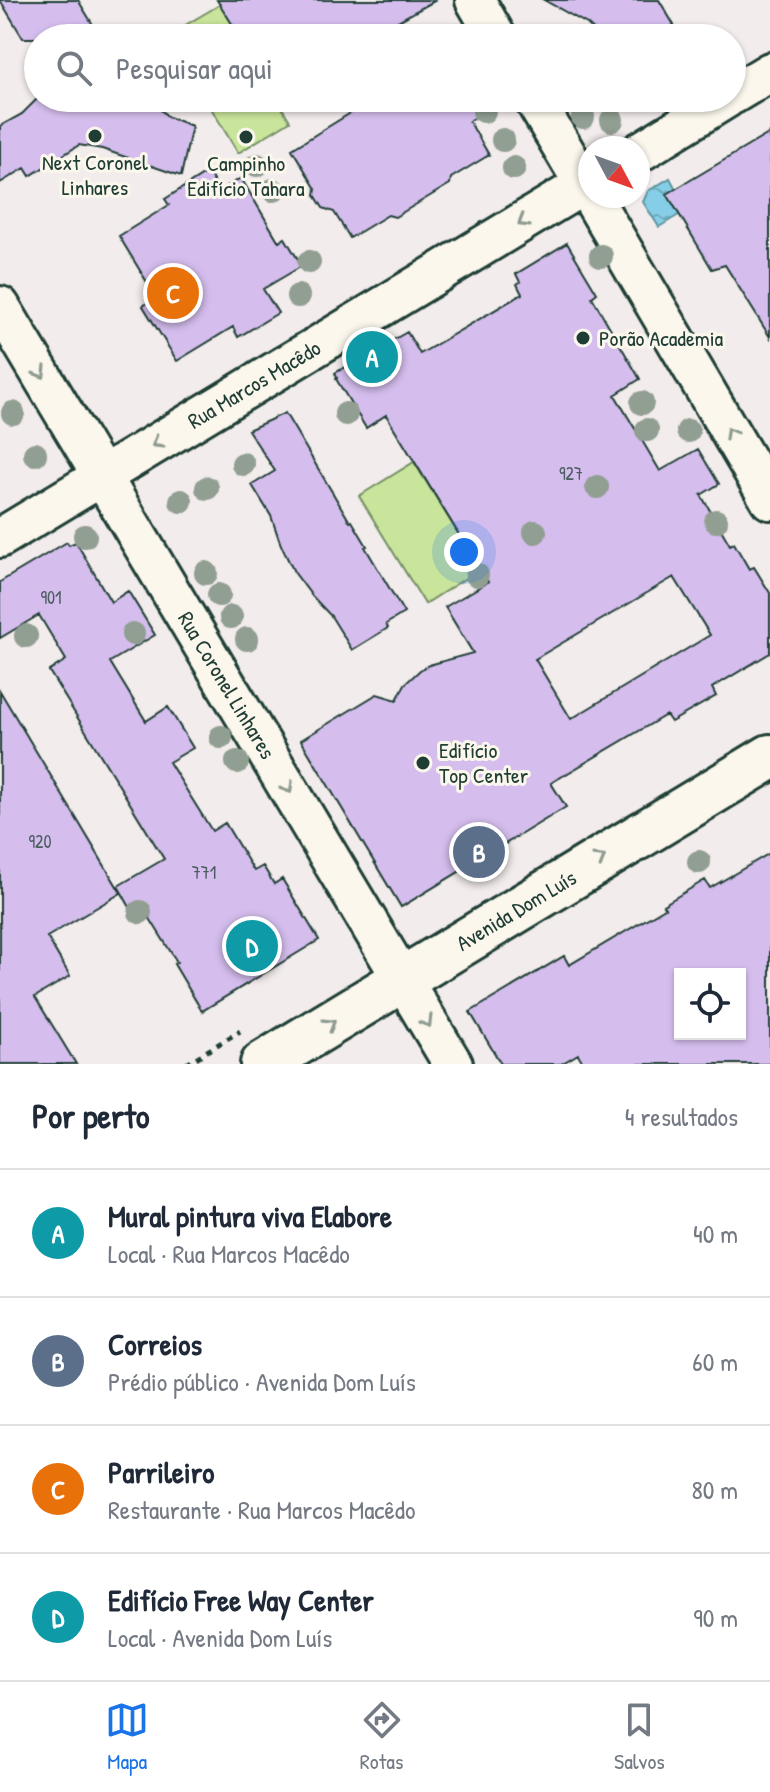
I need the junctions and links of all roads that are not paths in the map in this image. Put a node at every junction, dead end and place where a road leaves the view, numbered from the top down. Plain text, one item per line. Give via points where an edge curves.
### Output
1 (475, 0) edge
2 (489, 24) edge
3 (770, 72) edge
4 (746, 87) edge
5 (542, 112) edge
6 (705, 112) edge
7 (650, 146) edge
8 (578, 171) edge
9 (578, 195) edge
10 (600, 208) edge
11 (0, 306) edge
12 (103, 476) junction
13 (770, 500) edge
14 (0, 538) edge
15 (770, 757) edge
16 (403, 980) junction
17 (263, 1064) edge
18 (453, 1064) edge

1 - 2 street
3 - 4 street
5 - 8 street
6 - 7 street
9 -> 12 street, Rua Marcos Macêdo
13 -> 10 street
11 -> 12 street, Rua Coronel Linhares
12 - 14 street, Rua Marcos Macêdo
12 -> 16 street, Rua Coronel Linhares
16 -> 15 main road, Avenida Dom Luís
17 -> 16 main road, Avenida Dom Luís
16 -> 18 street, Rua Coronel Linhares

